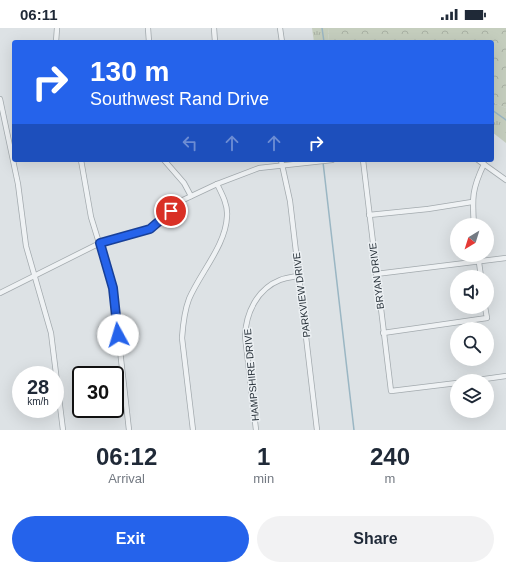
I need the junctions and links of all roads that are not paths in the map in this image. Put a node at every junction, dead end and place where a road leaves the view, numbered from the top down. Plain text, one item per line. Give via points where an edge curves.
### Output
1 (57, 28) edge
2 (148, 28) edge
3 (214, 28) edge
4 (280, 28) edge
5 (56, 40) edge
6 (149, 40) edge
7 (216, 40) edge
8 (282, 40) edge
9 (0, 99) edge
10 (12, 156) edge
11 (13, 162) edge
12 (81, 162) edge
13 (166, 162) edge
14 (316, 162) edge
15 (363, 162) edge
16 (481, 162) edge
17 (282, 163) edge
18 (484, 164) junction
19 (506, 180) edge
20 (217, 184) junction
21 (191, 196) junction
22 (472, 202) junction
23 (369, 215) junction
24 (473, 218) edge
25 (100, 243) junction
26 (506, 258) edge
27 (494, 259) edge
28 (470, 262) edge
29 (376, 274) junction
30 (298, 276) junction
31 (34, 277) junction
32 (0, 293) edge
33 (486, 314) edge
34 (383, 333) junction
35 (506, 376) edge
36 (494, 378) edge
37 (450, 384) edge
38 (63, 430) edge
39 (129, 430) edge
40 (193, 430) edge
41 (256, 430) edge
42 (316, 430) edge

1 - 5 street
2 - 6 street
3 - 7 street
4 - 8 street
9 - 10 street
11 - 31 street via 26,246
12 - 25 street via 90,217
13 - 21 street
14 - 17 street
15 - 23 street, BRYAN DRIVE
16 - 18 street
17 - 20 street via 259,168
17 - 30 street, PARKVIEW DRIVE via 290,201
18 - 19 street
18 - 22 street via 476,181
20 - 21 street
20 - 40 street via 226,205 226,225 216,250 190,298 183,324 182,338
21 - 25 street via 176,205 150,229
22 - 23 street
22 - 24 street
23 - 29 street, BRYAN DRIVE
25 - 31 street
25 - 39 street via 113,288
26 - 27 street
28 - 29 street
29 - 34 street, BRYAN DRIVE
30 - 41 street, HAMPSHIRE DRIVE via 267,287 254,302 247,320 245,336
30 - 42 street, PARKVIEW DRIVE
31 - 32 street
31 - 38 street via 51,333
33 - 34 street via 487,318
34 - 37 street, BRYAN DRIVE via 391,391
35 - 36 street

